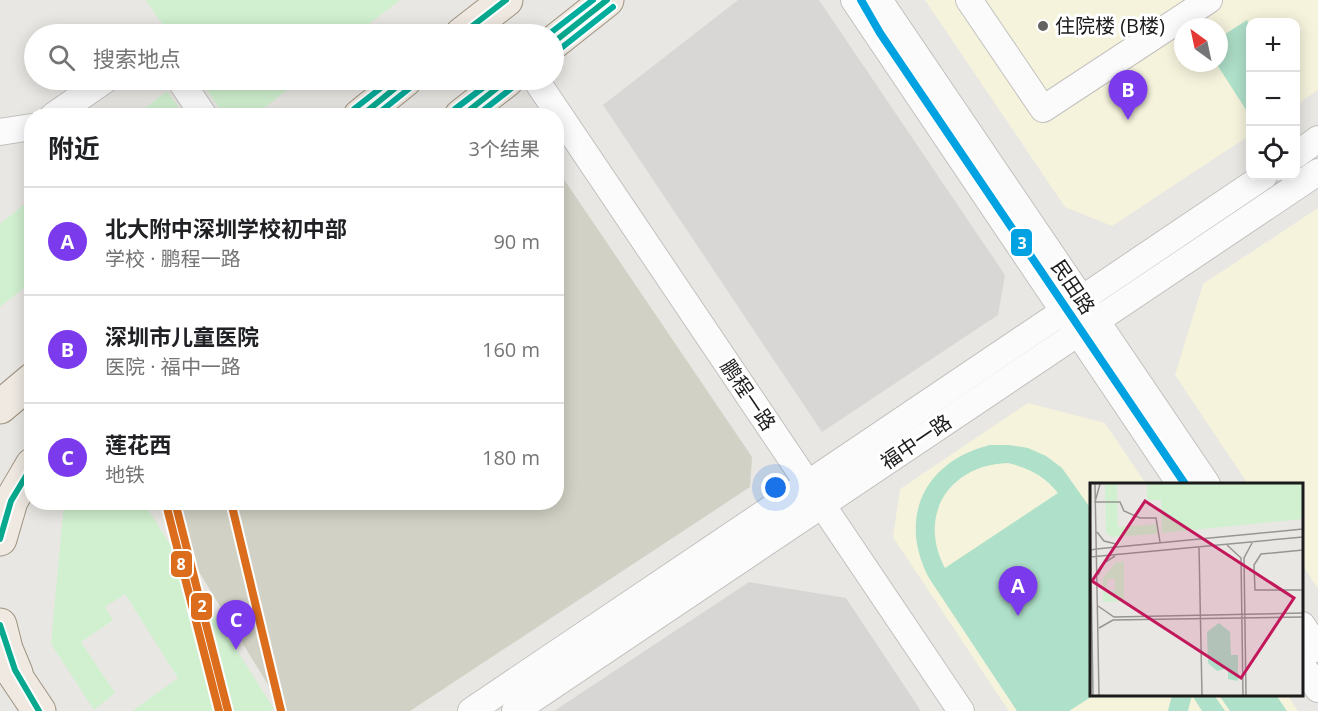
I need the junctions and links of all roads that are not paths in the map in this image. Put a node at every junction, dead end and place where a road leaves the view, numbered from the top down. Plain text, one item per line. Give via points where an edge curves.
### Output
1 (506, 0) edge
2 (607, 0) edge
3 (854, 0) edge
4 (879, 0) edge
5 (969, 0) edge
6 (1209, 0) edge
7 (475, 24) edge
8 (564, 34) edge
9 (91, 90) edge
10 (187, 90) edge
11 (392, 90) edge
12 (494, 90) edge
13 (543, 90) edge
14 (65, 108) edge
15 (199, 108) edge
16 (370, 108) edge
17 (471, 108) edge
18 (555, 108) edge
19 (564, 121) edge
20 (24, 128) edge
21 (0, 132) edge
22 (1318, 139) edge
23 (1300, 151) edge
24 (1318, 172) edge
25 (1258, 180) edge
26 (1072, 305) junction
27 (1087, 327) junction
28 (24, 368) edge
29 (0, 381) edge
30 (24, 387) edge
31 (0, 407) edge
32 (24, 463) edge
33 (24, 479) edge
34 (0, 482) edge
35 (808, 483) junction
36 (1179, 483) edge
37 (1206, 483) edge
38 (822, 505) junction
39 (0, 539) edge
40 (0, 625) edge
41 (1303, 626) edge
42 (1318, 649) edge
43 (0, 653) edge
44 (1303, 666) edge
45 (20, 683) junction
46 (1318, 689) edge
47 (39, 711) edge
48 (471, 711) edge
49 (515, 711) edge
50 (961, 711) edge

1 - 7 main road
2 - 8 main road
3 - 26 street, 民田路
4 - 26 street, 民田路
5 - 6 street via 1044,109
9 - 14 street
10 - 15 street
11 - 16 main road
12 - 17 main road
13 - 18 street, 鹏程一路
19 - 35 street, 鹏程一路
20 - 21 street
22 - 23 street
24 - 27 street, 福中一路
25 - 26 street, 福中一路
26 - 27 street, 民田路
26 - 35 street, 福中一路
27 - 36 street, 民田路
27 - 37 street, 民田路
27 - 38 street, 福中一路
28 - 29 main road
30 - 31 main road
32 - 34 main road
33 - 39 main road via 11,501
35 - 38 street, 鹏程一路
35 - 48 street, 福中一路
38 - 49 street, 福中一路
38 - 50 street, 鹏程一路
40 - 45 main road
41 - 42 street
43 - 45 main road
44 - 46 street
45 - 47 main road

